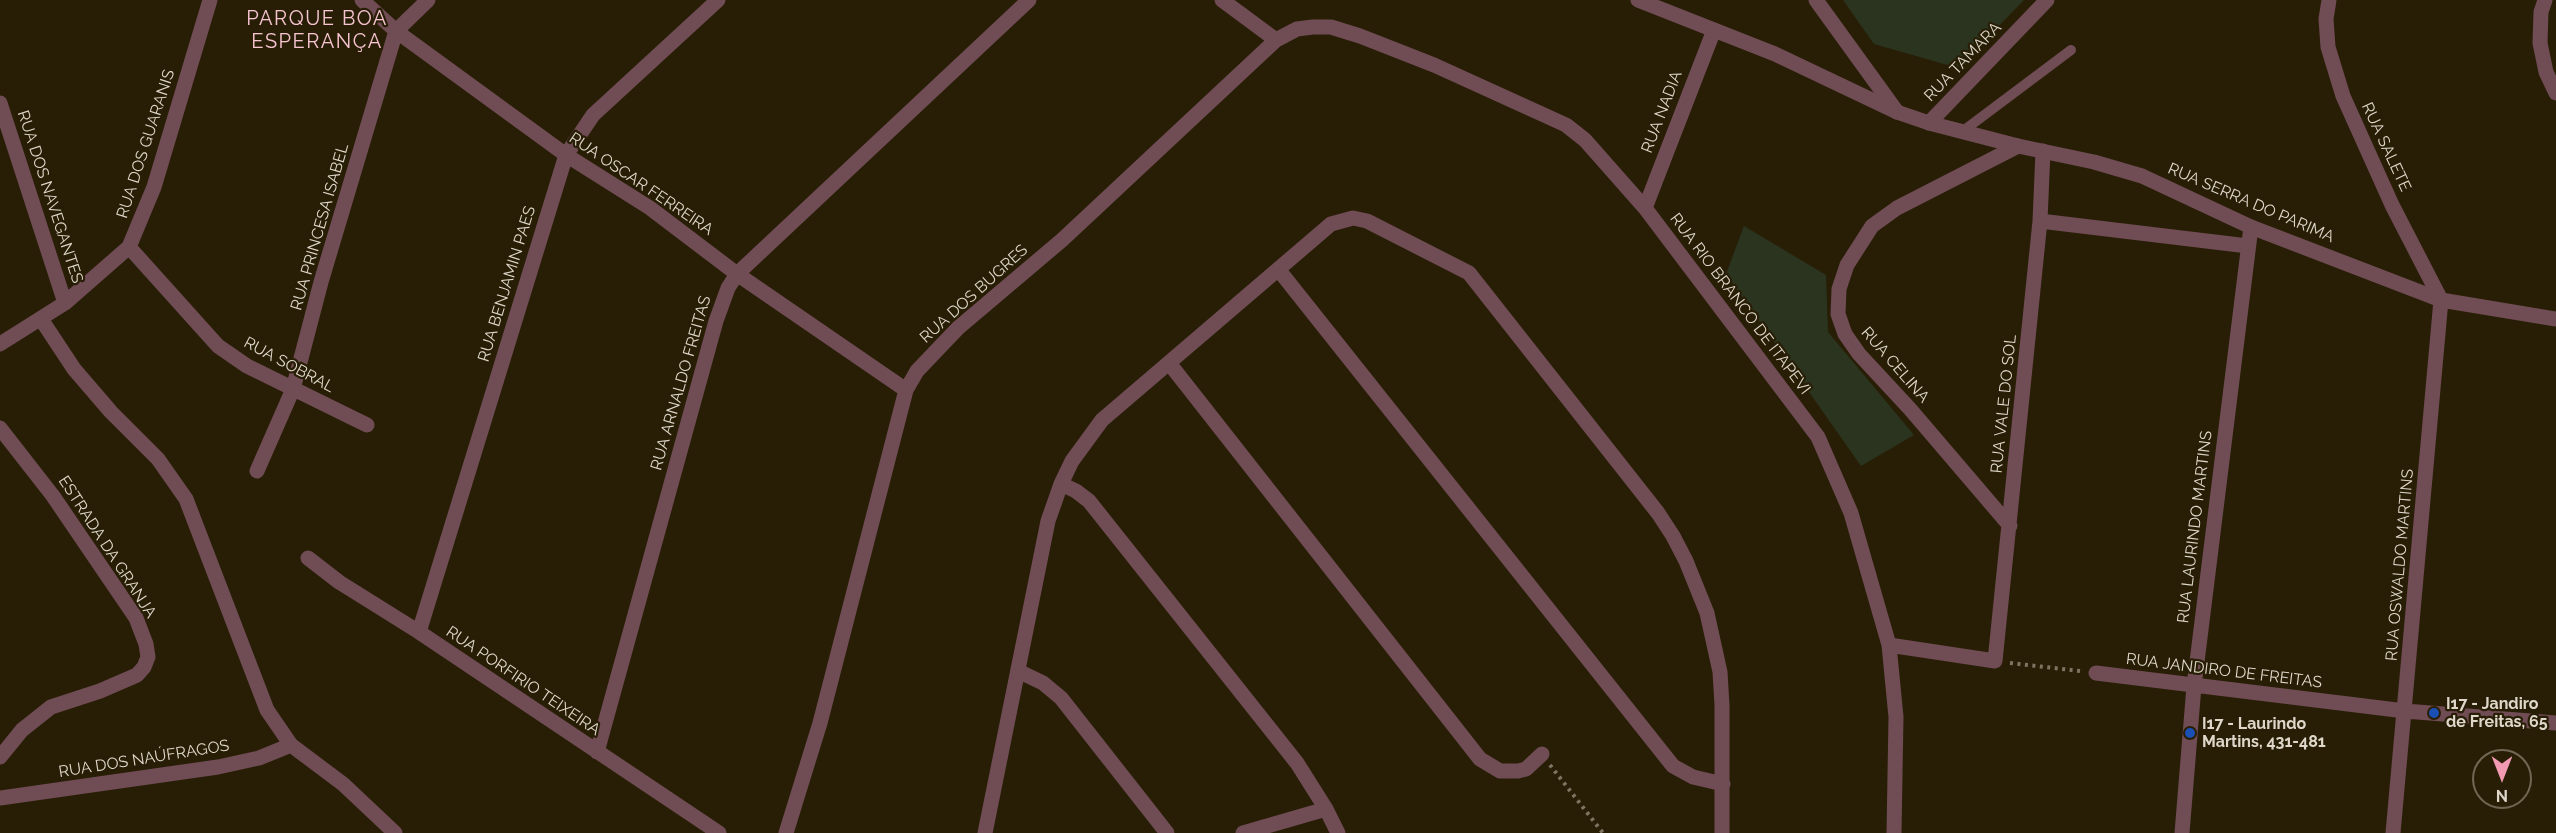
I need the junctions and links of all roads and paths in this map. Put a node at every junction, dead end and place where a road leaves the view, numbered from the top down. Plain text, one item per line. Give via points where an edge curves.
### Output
1 (210, 0) edge
2 (362, 0) edge
3 (428, 0) edge
4 (718, 0) edge
5 (1029, 0) edge
6 (1222, 0) edge
7 (1638, 0) edge
8 (1816, 0) edge
9 (2048, 0) edge
10 (2329, 0) edge
11 (2545, 0) edge
12 (1714, 30) junction
13 (396, 31) junction
14 (1276, 40) junction
15 (2071, 50) dead end
16 (2556, 93) edge
17 (0, 103) edge
18 (1897, 112) junction
19 (1929, 123) junction
20 (1963, 131) junction
21 (2018, 146) junction
22 (2043, 151) junction
23 (566, 155) junction
24 (1644, 208) junction
25 (2040, 221) junction
26 (2251, 227) junction
27 (2248, 246) junction
28 (129, 247) junction
29 (1278, 269) junction
30 (737, 274) junction
31 (2441, 300) junction
32 (65, 303) junction
33 (2556, 319) edge
34 (41, 320) junction
35 (0, 344) edge
36 (1169, 363) junction
37 (293, 389) junction
38 (906, 390) junction
39 (367, 425) dead end
40 (2, 436) edge
41 (257, 471) dead end
42 (1061, 484) junction
43 (2010, 526) junction
44 (308, 558) dead end
45 (419, 632) junction
46 (1888, 645) junction
47 (1995, 661) junction
48 (1018, 671) junction
49 (2096, 673) joint
50 (2194, 686) junction
51 (2405, 711) junction
52 (2556, 723) edge
53 (291, 745) junction
54 (597, 752) junction
55 (1542, 754) joint
56 (0, 757) edge
57 (1723, 784) junction
58 (0, 798) edge
59 (1326, 809) junction
60 (395, 833) edge
61 (719, 833) edge
62 (786, 833) edge
63 (985, 833) edge
64 (1167, 833) edge
65 (1242, 833) edge
66 (1338, 833) edge
67 (1603, 833) edge
68 (1722, 833) edge
69 (1894, 833) edge
70 (2182, 833) edge
71 (2393, 833) edge

1 - 28 street, RUA DOS GUARANIS via 154,187
2 - 13 street, RUA OSCAR FERREIRA
3 - 13 street, RUA PRINCESA ISABEL
4 - 23 street, RUA BENJAMIN PAES via 593,115
5 - 30 street, RUA ARNALDO FREITAS
6 - 14 street
7 - 12 street, RUA SERRA DO PARIMA
8 - 18 street
9 - 19 street, RUA TAMARA
10 - 31 street, RUA SALETE via 2328,47 2343,96 2392,205
11 - 16 street via 2540,43 2546,72
12 - 18 street, RUA SERRA DO PARIMA via 1775,54
12 - 24 street, RUA NADIA
13 - 23 street, RUA OSCAR FERREIRA
13 - 37 street, RUA PRINCESA ISABEL
14 - 24 street, RUA RIO BRANCO DE ITAPEVI via 1297,29 1331,27 1434,65 1544,113 1585,140
14 - 38 street, RUA DOS BUGRES via 1062,240 958,328 917,371
15 - 20 lane
17 - 32 street, RUA DOS NAVEGANTES
18 - 19 street, RUA SERRA DO PARIMA
19 - 20 street, RUA SERRA DO PARIMA
20 - 21 street, RUA SERRA DO PARIMA
21 - 22 street, RUA SERRA DO PARIMA
21 - 43 street, RUA CELINA via 1897,208 1872,226 1847,265 1839,289 1838,314 1845,334 1859,354
22 - 25 street, RUA VALE DO SOL
22 - 26 street, RUA SERRA DO PARIMA via 2142,176
23 - 30 street, RUA OSCAR FERREIRA via 650,208
23 - 45 street, RUA BENJAMIN PAES
24 - 46 street, RUA RIO BRANCO DE ITAPEVI via 1818,437 1851,513
25 - 27 street
25 - 43 street, RUA VALE DO SOL
26 - 27 street, RUA LAURINDO MARTINS
26 - 31 street, RUA SERRA DO PARIMA
27 - 50 street, RUA LAURINDO MARTINS
28 - 32 street, RUA DOS GUARANIS
28 - 37 street, RUA SOBRAL via 218,346
29 - 36 street
29 - 57 street via 1673,765 1693,777
29 - 57 street via 1331,224 1353,218 1367,221 1469,273 1658,513 1686,561 1707,614 1720,672
30 - 38 street, RUA OSCAR FERREIRA
30 - 54 street, RUA ARNALDO FREITAS via 716,321
31 - 33 street, RUA SERRA DO PARIMA
31 - 51 street, RUA OSWALDO MARTINS
32 - 34 street, RUA DOS GUARANIS
34 - 35 street, RUA DOS GUARANIS
34 - 53 street via 74,369 175,480 186,499 267,710
36 - 42 street via 1102,420
36 - 55 street via 1480,759 1500,771 1518,771
37 - 39 street, RUA SOBRAL
37 - 41 street, RUA PRINCESA ISABEL
38 - 62 street, RUA DOS BUGRES via 820,723
40 - 56 street, ESTRADA DA GRANJA via 53,496 136,618 148,657 137,675 51,707 22,730
42 - 48 street via 1048,521
42 - 59 street via 1089,501 1297,763
43 - 47 street, RUA VALE DO SOL
44 - 45 street, RUA PORFIRIO TEIXEIRA
45 - 54 street, RUA PORFIRIO TEIXEIRA
46 - 47 street
46 - 69 street, RUA RIO BRANCO DE ITAPEVI via 1896,717
47 - 49 path
48 - 63 street
48 - 64 street via 1043,683 1061,698
49 - 50 street, RUA JANDIRO DE FREITAS
50 - 51 street, RUA JANDIRO DE FREITAS
50 - 70 street, RUA LAURINDO MARTINS
51 - 52 street, RUA JANDIRO DE FREITAS
51 - 71 street, RUA OSWALDO MARTINS
53 - 58 street, RUA DOS NAÚFRAGOS via 259,758 218,767
53 - 60 street via 343,784
54 - 61 street, RUA PORFIRIO TEIXEIRA
55 - 67 path
57 - 68 street
59 - 65 street
59 - 66 street

